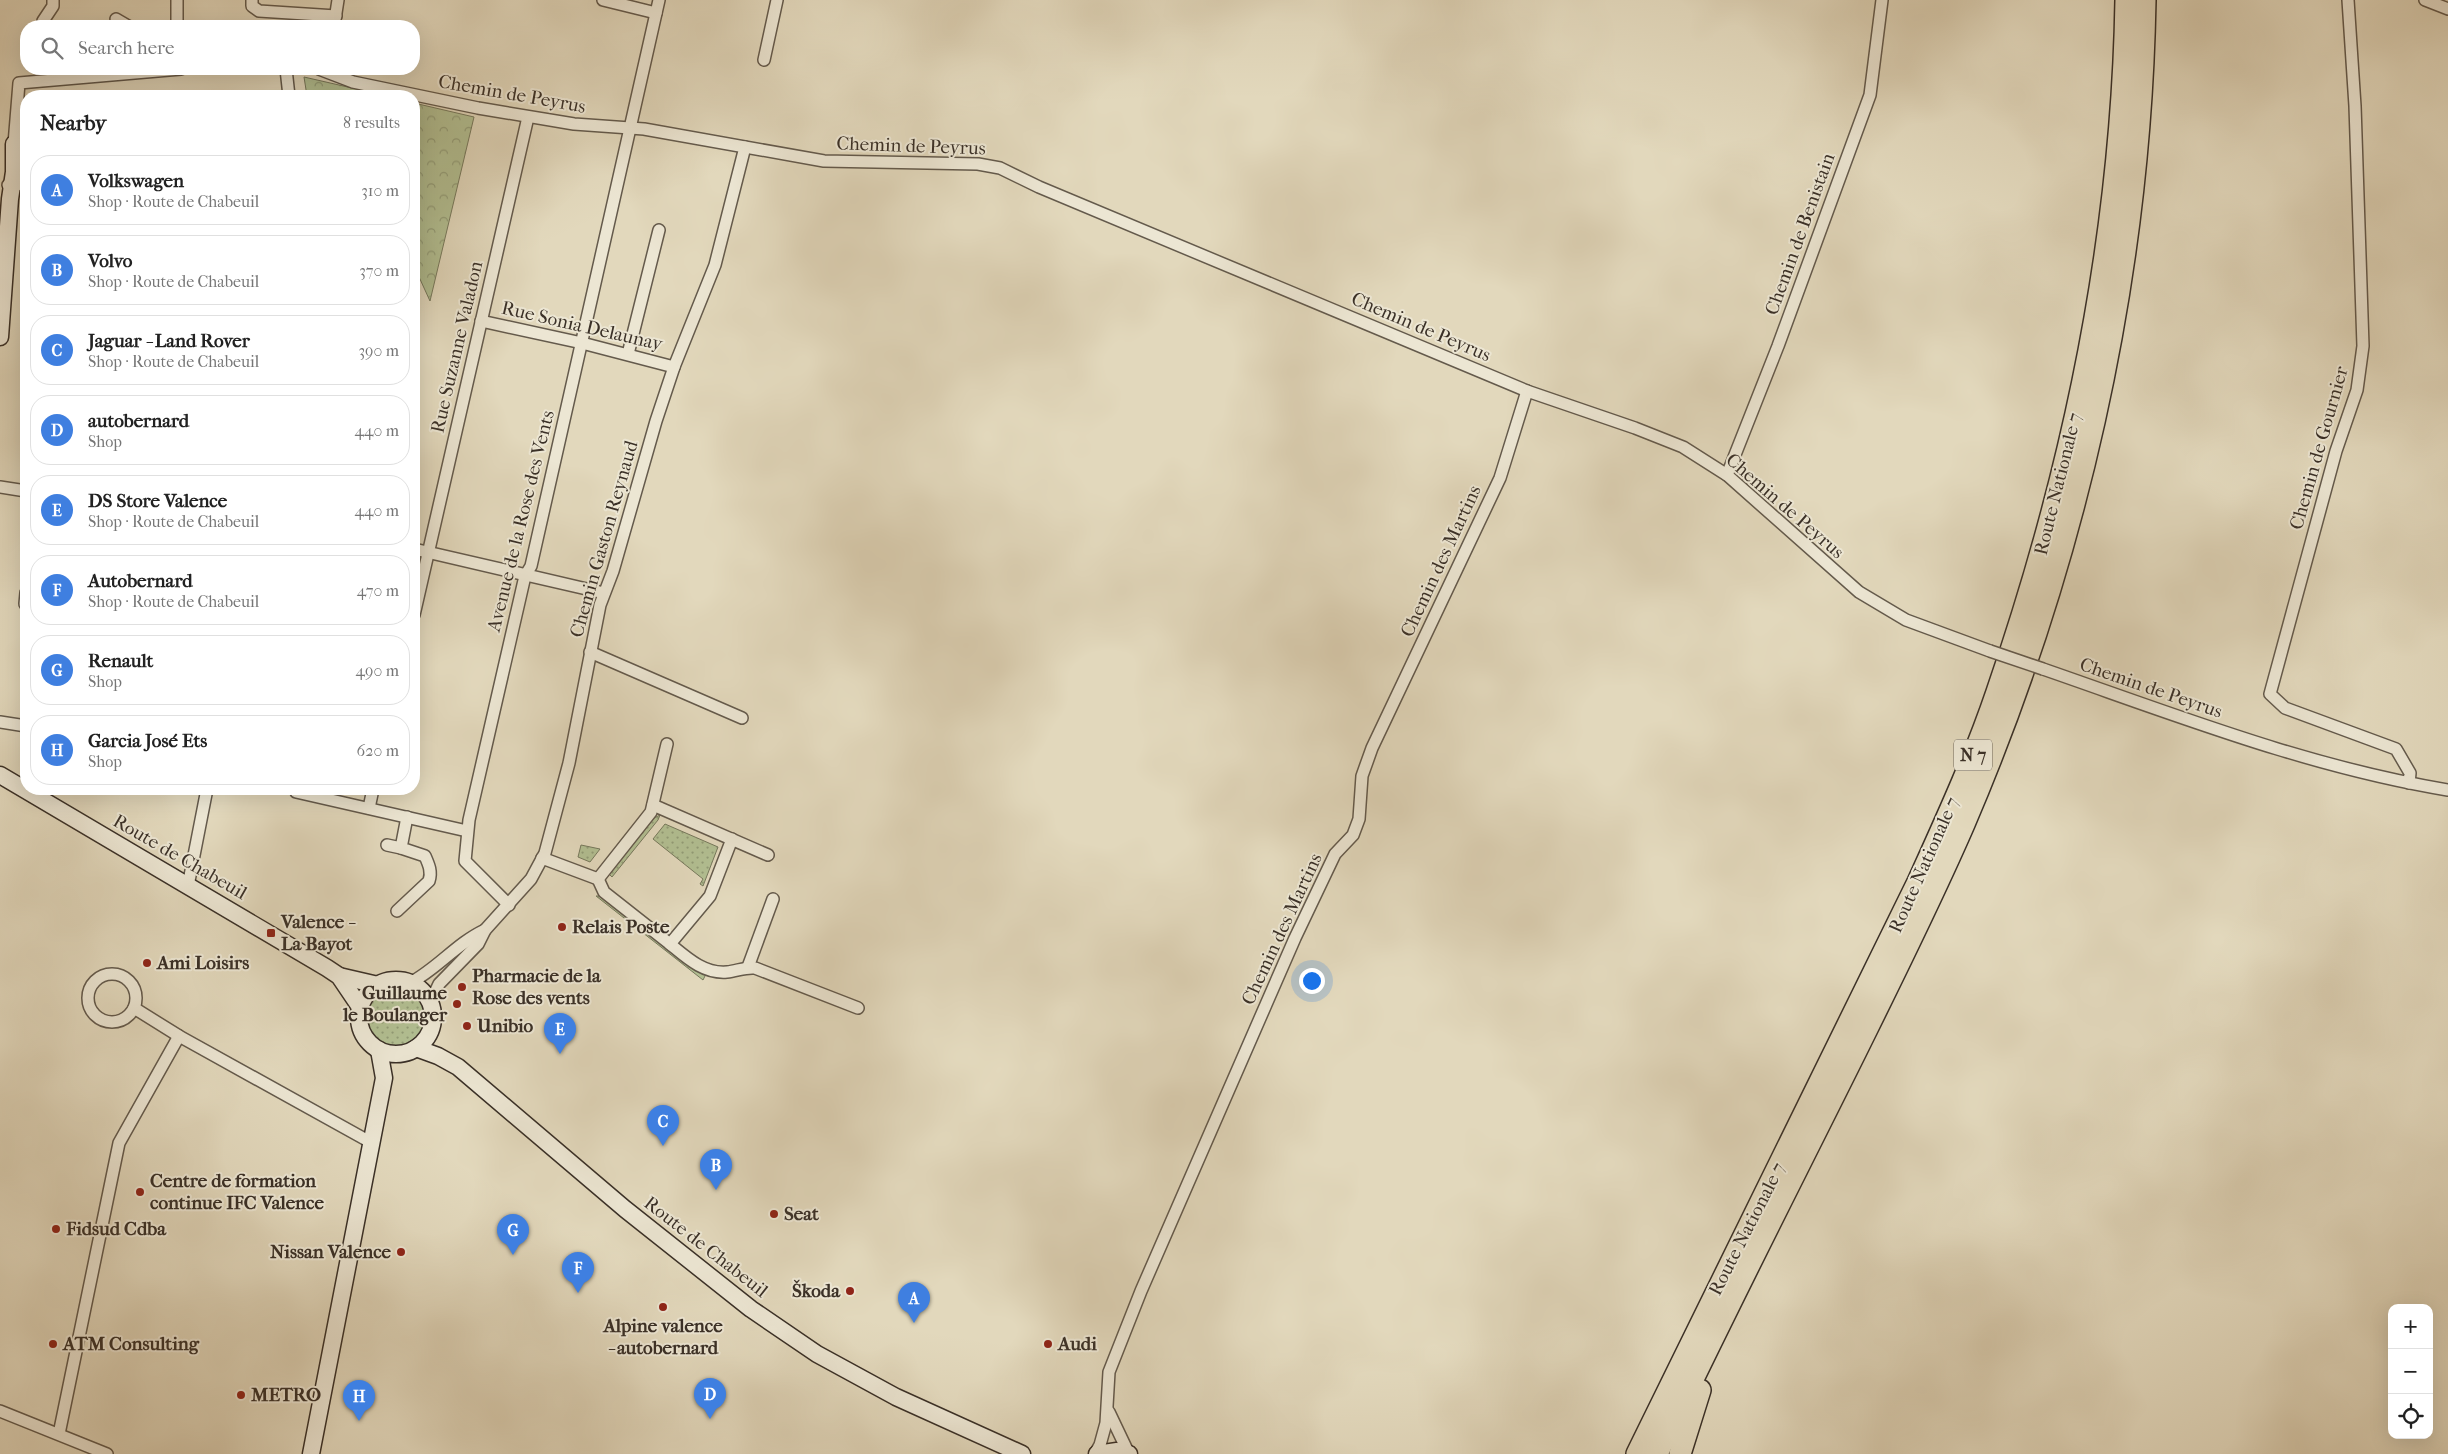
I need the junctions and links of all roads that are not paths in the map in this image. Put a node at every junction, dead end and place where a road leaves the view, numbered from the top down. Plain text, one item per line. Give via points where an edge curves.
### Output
1 (54, 0) edge
2 (177, 0) edge
3 (252, 0) edge
4 (338, 0) edge
5 (603, 0) edge
6 (659, 0) edge
7 (777, 0) edge
8 (1882, 0) edge
9 (2126, 0) edge
10 (2145, 0) edge
11 (2348, 0) edge
12 (2425, 0) edge
13 (2448, 9) edge
14 (656, 13) junction
15 (44, 20) edge
16 (177, 20) edge
17 (327, 20) edge
18 (335, 20) edge
19 (764, 60) dead end
20 (112, 75) edge
21 (287, 75) edge
22 (337, 75) edge
23 (288, 90) edge
24 (392, 90) edge
25 (420, 96) edge
26 (528, 117) junction
27 (631, 129) junction
28 (745, 147) junction
29 (6, 154) edge
30 (14, 188) edge
31 (659, 230) dead end
32 (481, 321) junction
33 (0, 336) edge
34 (582, 343) junction
35 (628, 354) junction
36 (674, 367) junction
37 (1527, 391) junction
38 (1727, 474) junction
39 (0, 487) edge
40 (20, 489) edge
41 (420, 551) edge
42 (428, 553) junction
43 (525, 576) junction
44 (420, 588) edge
45 (604, 593) junction
46 (590, 652) junction
47 (742, 718) dead end
48 (0, 722) edge
49 (20, 725) edge
50 (667, 744) dead end
51 (0, 775) edge
52 (2409, 783) junction
53 (20, 787) edge
54 (2448, 790) edge
55 (34, 795) edge
56 (206, 795) edge
57 (310, 795) edge
58 (372, 795) edge
59 (653, 805) junction
60 (369, 808) junction
61 (407, 817) junction
62 (468, 831) junction
63 (732, 839) junction
64 (387, 845) dead end
65 (401, 848) junction
66 (768, 854) dead end
67 (542, 858) junction
68 (598, 879) junction
69 (188, 886) junction
70 (773, 900) dead end
71 (509, 905) junction
72 (397, 911) dead end
73 (485, 930) junction
74 (670, 944) junction
75 (748, 967) junction
76 (339, 976) junction
77 (410, 983) junction
78 (378, 985) junction
79 (430, 1003) junction
80 (360, 1007) junction
81 (134, 1008) junction
82 (858, 1008) dead end
83 (430, 1030) junction
84 (179, 1036) junction
85 (416, 1048) junction
86 (379, 1050) junction
87 (399, 1054) junction
88 (458, 1067) junction
89 (384, 1078) junction
90 (372, 1142) junction
91 (1724, 1316) junction
92 (1106, 1403) junction
93 (0, 1411) edge
94 (59, 1434) junction
95 (1016, 1452) edge
96 (107, 1454) edge
97 (311, 1454) edge
98 (1096, 1454) edge
99 (1129, 1454) edge
100 (1637, 1454) edge
101 (1657, 1454) edge
102 (1680, 1454) edge

1 - 15 street via 54,6
2 - 16 street
3 - 17 street via 252,6 259,11
4 - 18 street
5 - 14 street
6 - 14 street, Avenue de la Rose des Vents
7 - 19 street
8 - 38 street, Chemin de Benistain via 1870,96
9 - 100 highway, Route Nationale 7 / N 7 via 2114,189 2094,328 2049,526 1997,693 1947,817 1890,940
10 - 91 highway, Route Nationale 7 / N 7 via 2132,187 2112,328 2087,453 2038,628 1991,759 1936,888
11 - 52 street, Chemin de Gournier via 2363,346 2358,390 2336,451 2270,694 2285,708 2396,749 2410,773
12 - 13 street
14 - 27 street, Avenue de la Rose des Vents
20 - 29 street via 19,83
21 - 23 street
22 - 24 street, Chemin de Peyrus via 352,82
25 - 26 street, Chemin de Peyrus
26 - 27 street, Chemin de Peyrus
26 - 32 street, Rue Suzanne Valadon
27 - 28 street, Chemin de Peyrus
27 - 34 street, Avenue de la Rose des Vents
28 - 36 street, Chemin Gaston Reynaud via 715,265
28 - 37 street, Chemin de Peyrus via 824,161 978,164 1000,168
29 - 30 main road
30 - 33 main road
31 - 35 street
32 - 34 street, Rue Sonia Delaunay
32 - 42 street, Rue Suzanne Valadon
34 - 35 street, Rue Sonia Delaunay
34 - 43 street, Avenue de la Rose des Vents via 531,566
35 - 36 street, Rue Sonia Delaunay
36 - 45 street, Chemin Gaston Reynaud
37 - 38 street, Chemin de Peyrus via 1683,447
37 - 92 street, Chemin des Martins via 1500,478 1372,748 1362,776 1356,827 1335,854 1295,938 1141,1291 1109,1372
38 - 52 street, Chemin de Peyrus, bridge via 1858,592 1906,620 2267,747
39 - 40 street
41 - 42 street
42 - 43 street
42 - 44 street, Rue Suzanne Valadon
43 - 45 street
43 - 62 street, Avenue de la Rose des Vents
45 - 46 street, Chemin Gaston Reynaud
46 - 47 street
46 - 67 street, Chemin Gaston Reynaud via 569,762
48 - 49 street
50 - 59 street
51 - 53 main road, Route de Chabeuil
52 - 54 street, Chemin de Peyrus
55 - 69 main road, Route de Chabeuil
56 - 69 street
57 - 60 street
58 - 60 street
59 - 63 street
59 - 68 street via 651,812
60 - 61 street
61 - 62 street
61 - 65 street
62 - 71 street, Avenue de la Rose des Vents via 465,855 468,865
63 - 66 street
63 - 74 street via 710,896
64 - 65 street
65 - 72 street via 425,856 430,876 429,881
67 - 68 street
67 - 71 street, Chemin Gaston Reynaud via 531,879
68 - 74 street via 604,892
69 - 76 main road, Route de Chabeuil
70 - 75 street
71 - 73 street, Chemin Gaston Reynaud
73 - 77 street, Chemin Gaston Reynaud
73 - 79 street, Chemin Gaston Reynaud via 478,944 439,984
74 - 75 street via 703,968 726,972
75 - 82 street
76 - 78 main road, Route de Chabeuil
76 - 80 main road, Route de Chabeuil
77 - 78 main road via 399,980
77 - 79 main road
78 - 80 main road via 364,998
79 - 83 main road
80 - 86 main road via 358,1016 362,1032
81 - 81 street via 133,985 120,975 104,975 92,985 90,1007 101,1018 123,1019
81 - 84 street
83 - 85 main road
83 - 88 main road, Route de Chabeuil
84 - 90 street
84 - 94 street via 119,1143
85 - 87 main road
85 - 88 main road, Route de Chabeuil
86 - 87 main road
86 - 89 main road
87 - 89 main road
88 - 95 main road, Route de Chabeuil via 633,1215 752,1309 817,1354 880,1388
89 - 90 main road
90 - 97 main road
91 - 101 highway, Route Nationale 7 / N 7
91 - 102 highway
92 - 98 street, Chemin des Martins via 1104,1435
92 - 99 street, Chemin des Martins
93 - 94 street
94 - 96 street
98 - 99 main road via 1117,1451

